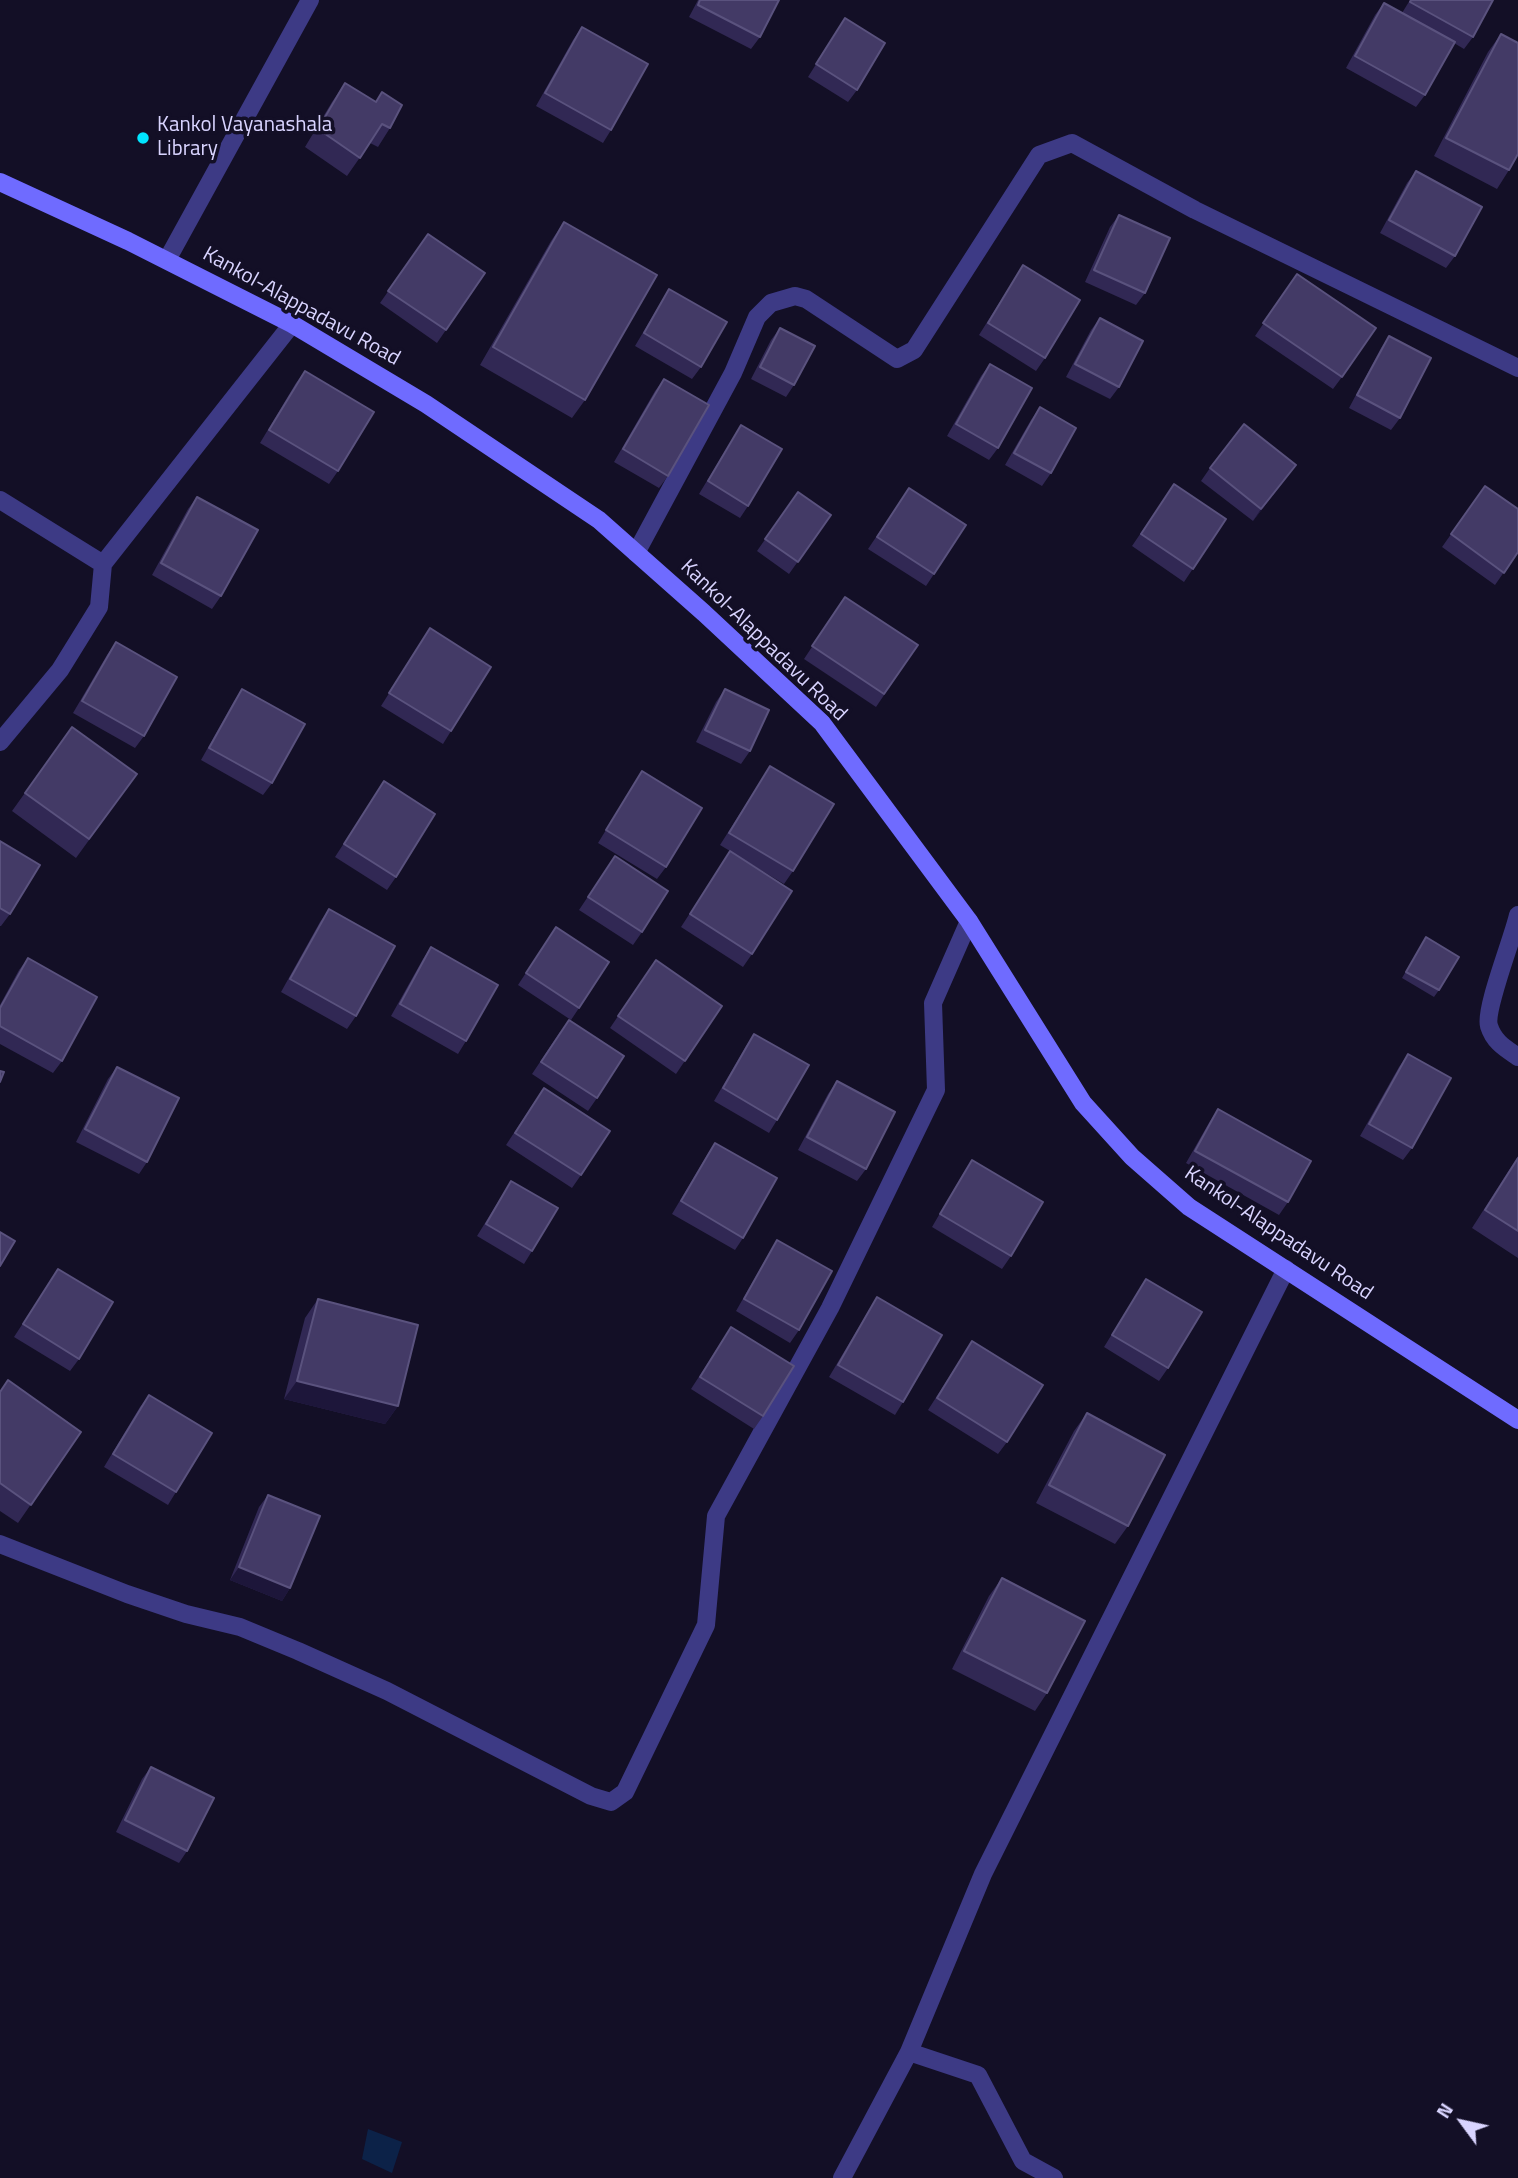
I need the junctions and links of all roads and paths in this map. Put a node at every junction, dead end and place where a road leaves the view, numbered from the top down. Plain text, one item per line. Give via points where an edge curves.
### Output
1 (310, 0) edge
2 (0, 182) edge
3 (167, 260) junction
4 (292, 324) junction
5 (1518, 368) edge
6 (0, 500) edge
7 (636, 553) junction
8 (103, 564) junction
9 (0, 743) edge
10 (1518, 915) edge
11 (969, 921) junction
12 (1518, 1057) edge
13 (1286, 1269) junction
14 (1518, 1420) edge
15 (0, 1544) edge
16 (909, 2052) junction
17 (842, 2178) edge
18 (1054, 2178) edge

1 - 3 street
2 - 3 main road, Kankol-Alappadavu Road
3 - 4 main road, Kankol-Alappadavu Road
4 - 7 main road, Kankol-Alappadavu Road via 426,404 557,491
4 - 8 street
5 - 7 street via 1208,216 1072,143 1039,155 914,350 905,355 897,359 806,299 795,296 771,303 757,317 733,373
6 - 8 street
7 - 11 main road, Kankol-Alappadavu Road via 822,723
8 - 9 street via 99,607 60,670
10 - 12 street via 1488,1024 1498,1044
11 - 13 main road, Kankol-Alappadavu Road via 1083,1103 1132,1157 1189,1207
11 - 15 street via 933,1003 936,1090 830,1308 716,1516 706,1625 625,1792 611,1802 298,1651 127,1594
13 - 14 main road, Kankol-Alappadavu Road
13 - 16 street via 983,1874
16 - 17 street
16 - 18 street via 978,2075 1023,2161

